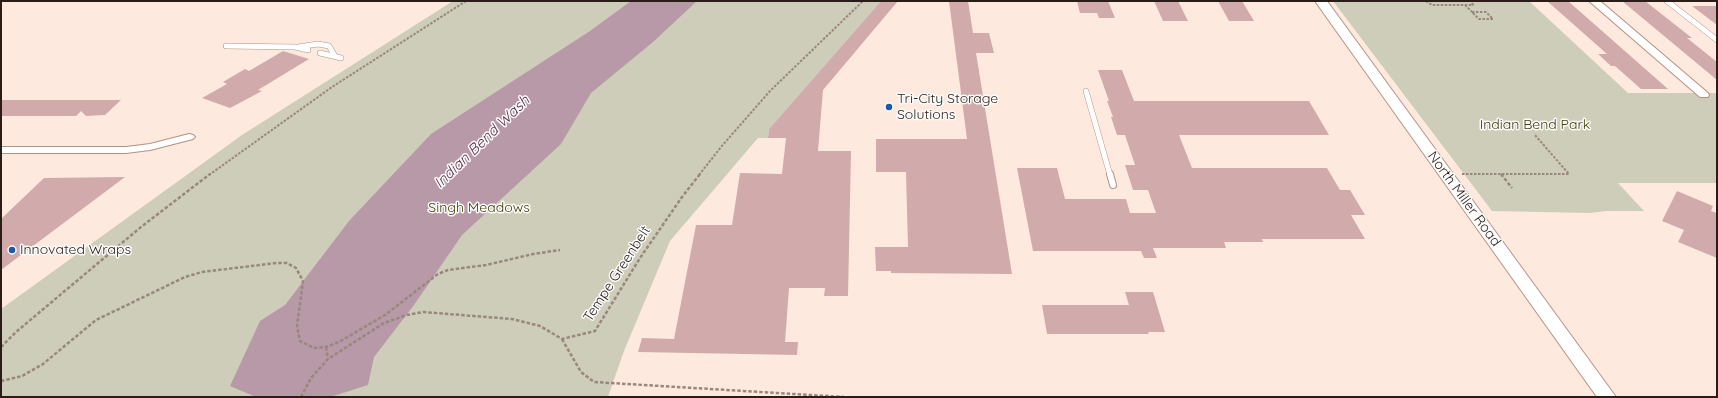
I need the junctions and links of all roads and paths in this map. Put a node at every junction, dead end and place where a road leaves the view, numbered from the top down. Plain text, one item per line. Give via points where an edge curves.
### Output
1 (466, 1) edge
2 (863, 1) edge
3 (1320, 1) edge
4 (1426, 1) edge
5 (1472, 1) edge
6 (1594, 1) edge
7 (1667, 1) edge
8 (1465, 5) junction
9 (1472, 12) junction
10 (1717, 40) edge
11 (226, 46) dead end
12 (294, 47) junction
13 (308, 50) dead end
14 (320, 53) dead end
15 (335, 56) junction
16 (341, 58) dead end
17 (1086, 91) dead end
18 (1704, 95) dead end
19 (1534, 134) dead end
20 (189, 137) dead end
21 (1, 150) edge
22 (1445, 174) junction
23 (1500, 174) junction
24 (1113, 185) dead end
25 (1512, 188) dead end
26 (560, 250) dead end
27 (562, 339) junction
28 (1, 347) edge
29 (326, 347) junction
30 (328, 359) junction
31 (1, 381) edge
32 (301, 397) edge
33 (844, 397) edge
34 (1607, 397) edge

1 - 28 path via 338,83 232,158 141,226
2 - 27 path, Tempe Greenbelt via 770,91 721,148 682,197 640,258 595,331
3 - 22 street, North Miller Road
4 - 8 path via 1432,5
5 - 8 path via 1473,5
6 - 18 street
7 - 10 lane
8 - 9 path
9 - 9 path via 1479,19 1493,19 1486,12
11 - 12 lane
12 - 13 lane
12 - 15 lane via 318,44 329,46
14 - 15 lane
15 - 16 lane
17 - 24 lane
19 - 23 path via 1569,174
20 - 21 street via 126,150
22 - 23 path
22 - 34 street, North Miller Road
23 - 25 path
26 - 29 path via 438,274 385,315
27 - 30 path via 540,326 512,319 423,312 384,323
27 - 33 path via 581,372 594,382
29 - 30 path
29 - 31 path via 314,348 300,341 297,326 303,281 296,268 287,264 253,265 184,277 96,320 43,364 22,376
30 - 32 path via 311,378

